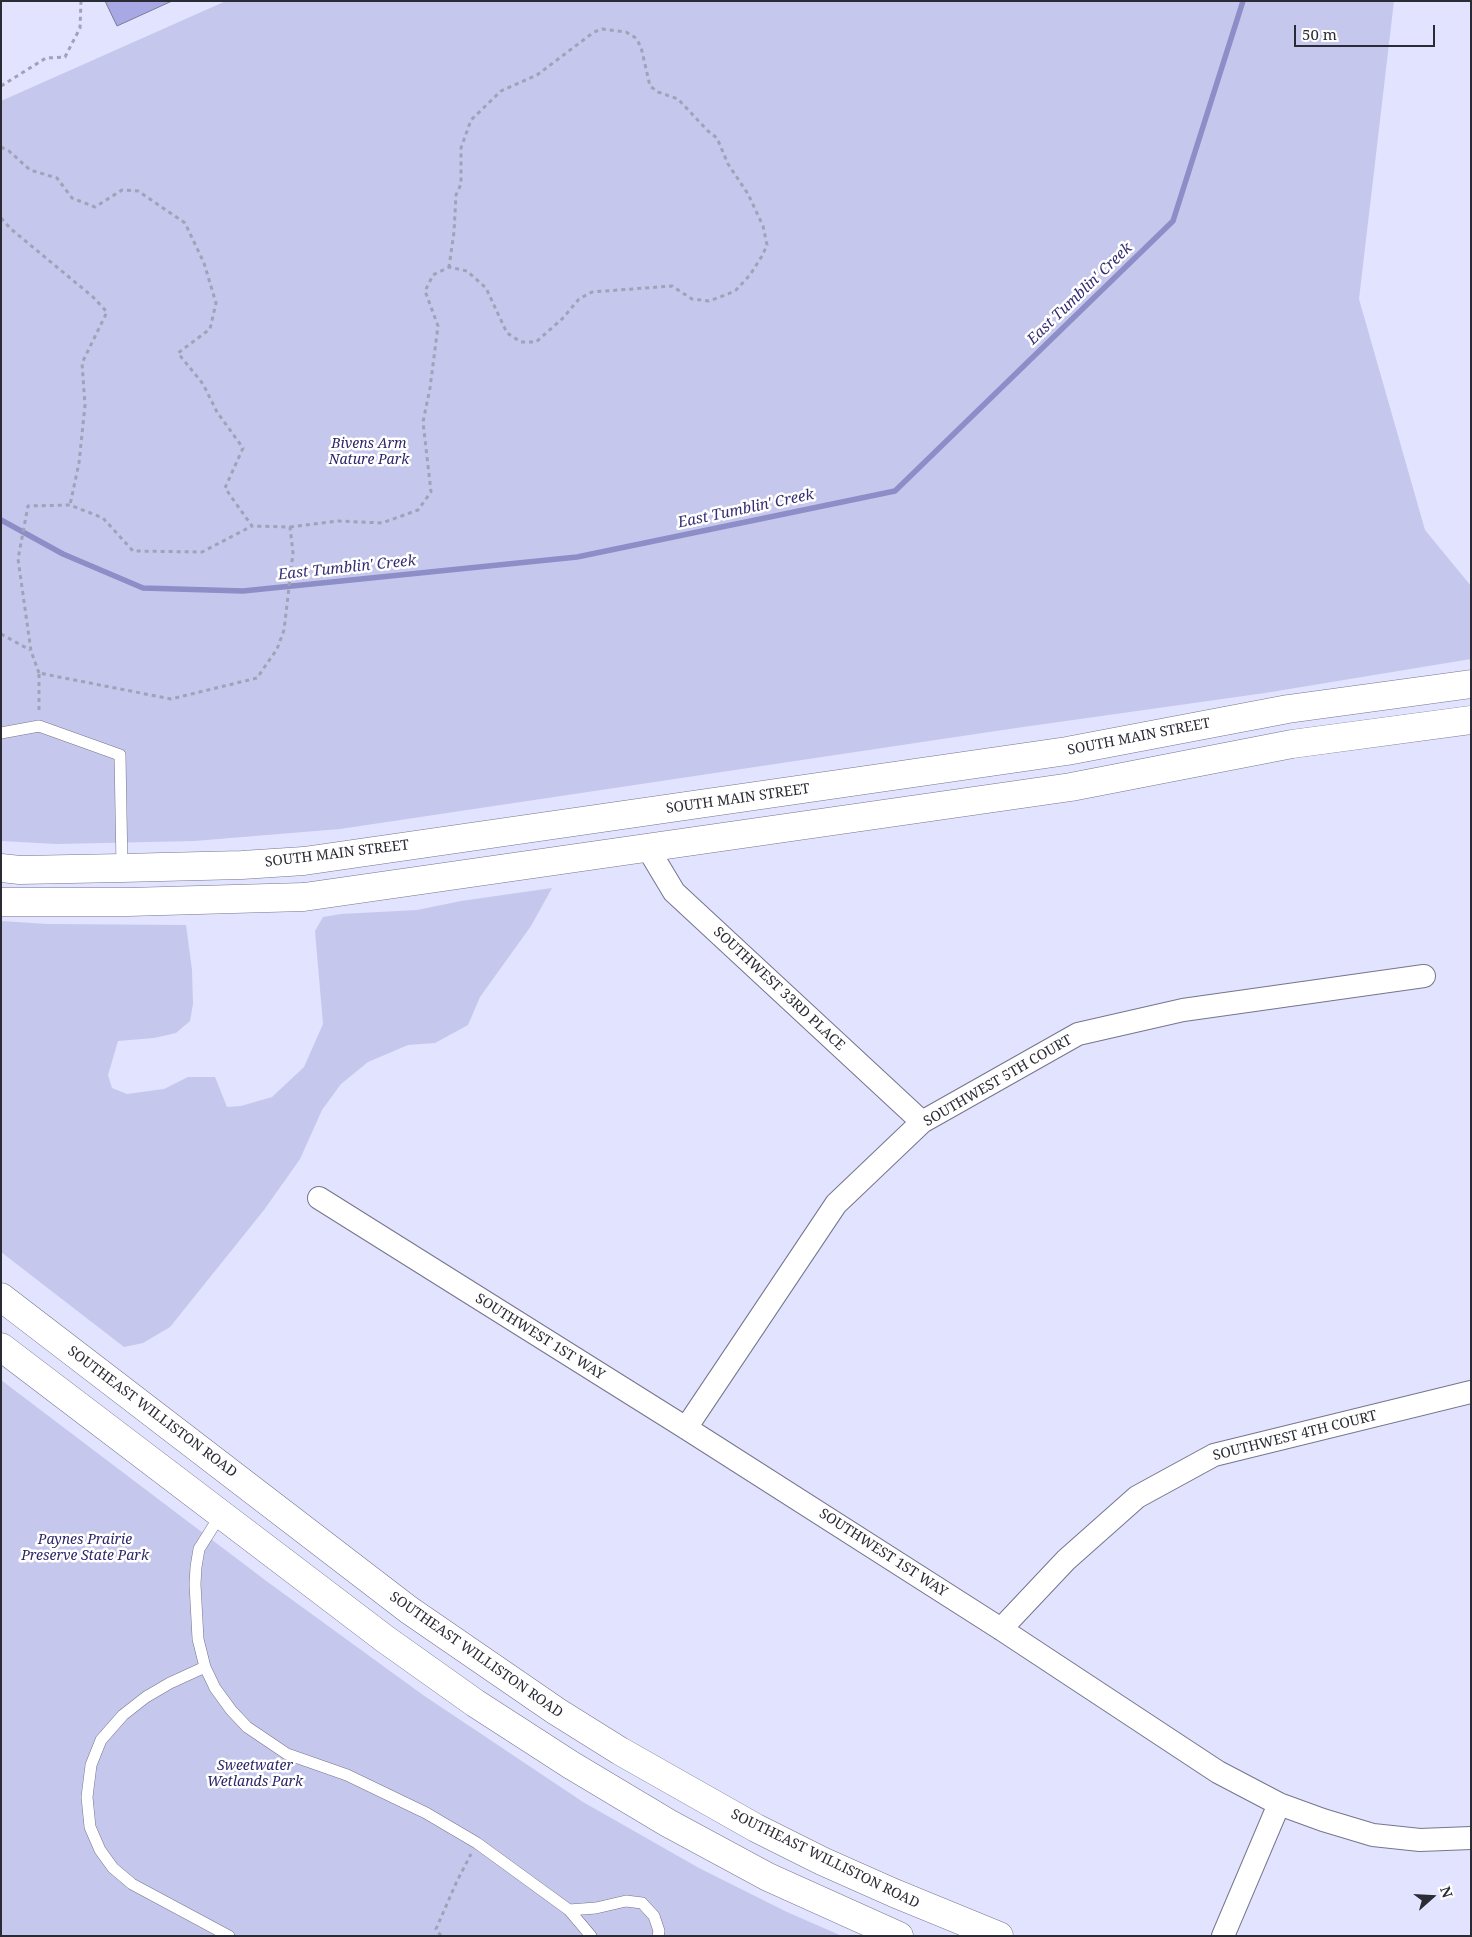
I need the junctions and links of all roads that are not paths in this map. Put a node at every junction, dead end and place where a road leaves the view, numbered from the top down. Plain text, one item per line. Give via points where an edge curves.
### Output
1 (1471, 684) edge
2 (1471, 720) edge
3 (1, 733) edge
4 (641, 812) junction
5 (647, 847) junction
6 (242, 865) junction
7 (1, 868) edge
8 (122, 868) junction
9 (246, 898) junction
10 (1, 902) edge
11 (1424, 976) dead end
12 (922, 1122) junction
13 (319, 1198) dead end
14 (1, 1297) edge
15 (1, 1347) edge
16 (1471, 1392) edge
17 (686, 1428) junction
18 (244, 1481) junction
19 (221, 1514) junction
20 (1002, 1629) junction
21 (205, 1667) junction
22 (1279, 1804) junction
23 (1471, 1838) edge
24 (569, 1910) junction
25 (229, 1936) edge
26 (591, 1936) edge
27 (658, 1936) edge
28 (898, 1936) edge
29 (999, 1936) edge
30 (1223, 1936) edge

1 - 4 main road, SOUTH MAIN STREET via 1288,709 1067,751
2 - 5 main road via 1292,744 1071,787
3 - 8 lane via 39,726 120,755
4 - 5 main road
4 - 6 main road, SOUTH MAIN STREET via 304,861
5 - 9 main road via 304,897
5 - 12 street, SOUTHWEST 33RD PLACE via 674,892
6 - 8 main road, SOUTH MAIN STREET
6 - 9 main road
7 - 8 main road, SOUTH MAIN STREET
9 - 10 main road
11 - 12 street, SOUTHWEST 5TH COURT via 1183,1010 1078,1034
12 - 17 street, SOUTHWEST 5TH COURT via 836,1204
13 - 17 street, SOUTHWEST 1ST WAY
14 - 18 main road, SOUTHEAST WILLISTON ROAD
15 - 19 main road
16 - 20 street, SOUTHWEST 4TH COURT via 1214,1455 1137,1497 1066,1560
17 - 20 street, SOUTHWEST 1ST WAY
18 - 19 main road
18 - 29 main road, SOUTHEAST WILLISTON ROAD via 409,1610 620,1751 822,1861
19 - 21 lane via 199,1549 196,1567 198,1639
19 - 28 main road via 385,1639 475,1703 571,1765 768,1877
20 - 22 street, SOUTHWEST 1ST WAY via 1218,1772
21 - 24 lane via 215,1688 247,1727 287,1754 347,1775 426,1813 477,1843
21 - 25 lane via 154,1692 123,1715 101,1740 91,1765 87,1797 90,1827 100,1850 113,1868 132,1884
22 - 23 street, SOUTHWEST 1ST WAY via 1373,1835 1420,1840
22 - 30 street
24 - 26 lane
24 - 27 lane via 626,1901 642,1903 654,1916

